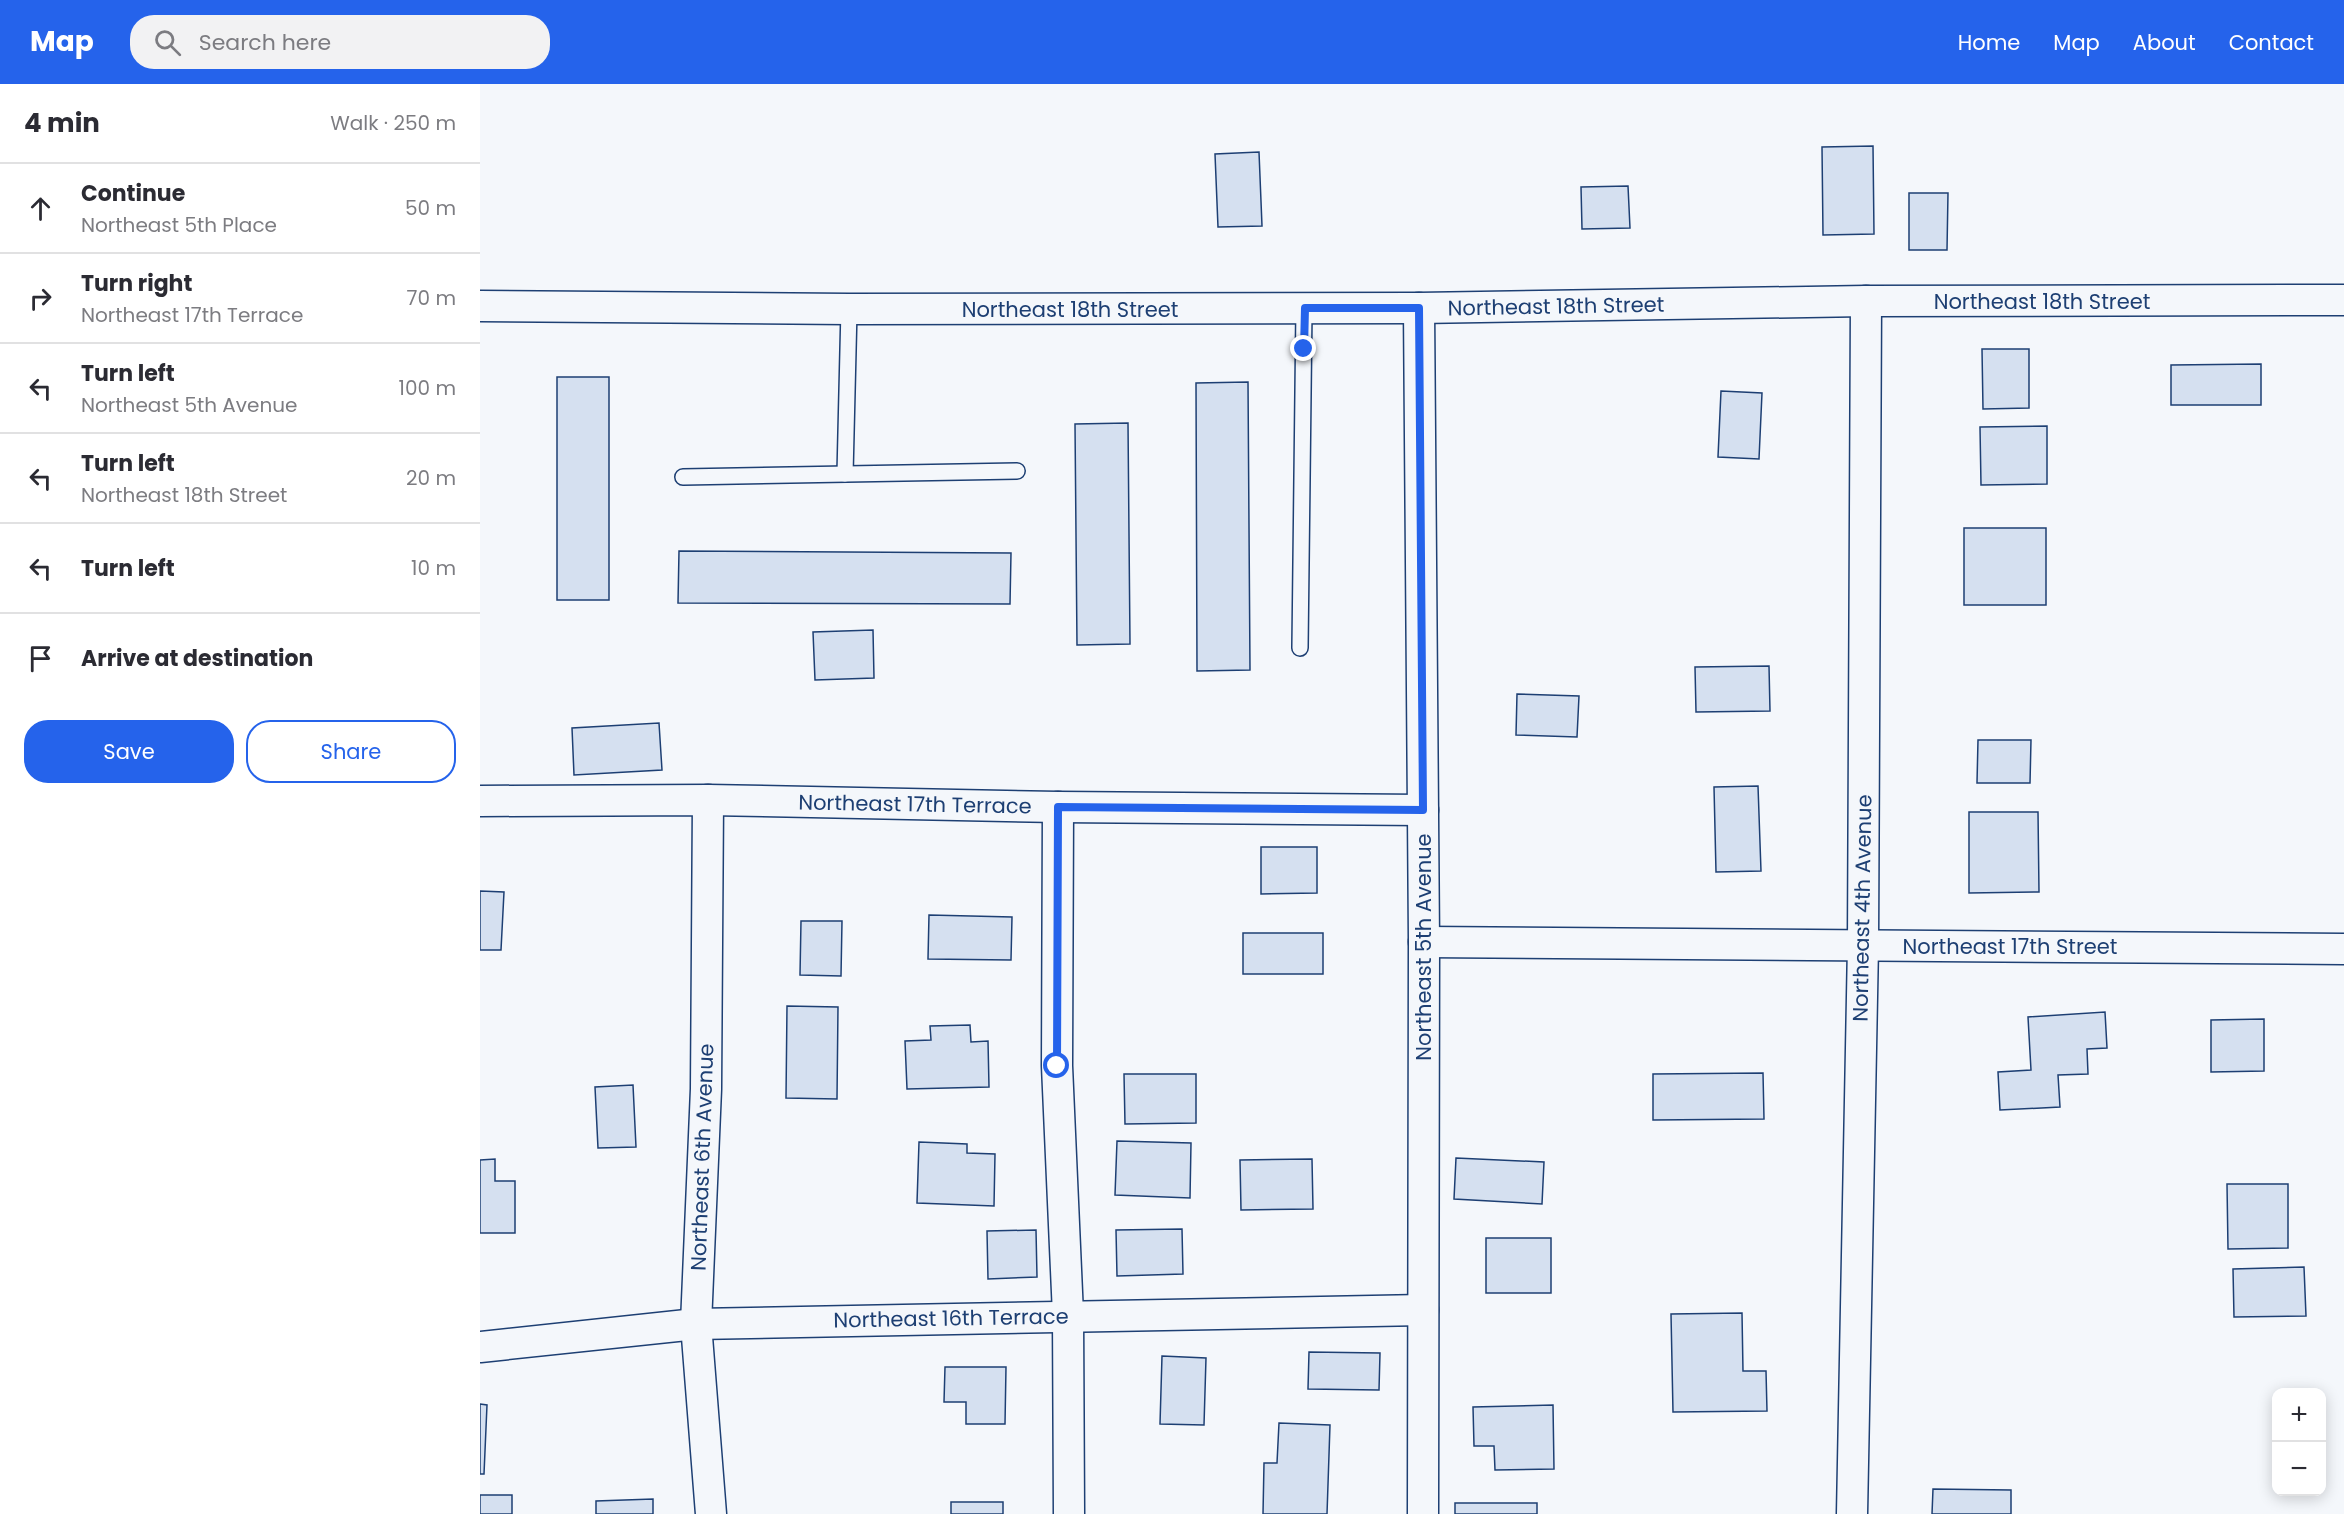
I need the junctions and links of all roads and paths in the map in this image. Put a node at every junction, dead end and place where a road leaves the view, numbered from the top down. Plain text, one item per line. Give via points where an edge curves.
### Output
1 (2344, 300) edge
2 (1866, 301) junction
3 (480, 306) edge
4 (1305, 308) junction
5 (1419, 308) junction
6 (849, 309) junction
7 (1017, 471) dead end
8 (845, 474) junction
9 (683, 477) dead end
10 (1299, 648) dead end
11 (708, 800) junction
12 (480, 801) edge
13 (1058, 807) junction
14 (1423, 810) junction
15 (1424, 942) junction
16 (1863, 945) junction
17 (2344, 949) edge
18 (1423, 1310) junction
19 (1068, 1315) junction
20 (696, 1324) junction
21 (480, 1347) edge
22 (711, 1514) edge
23 (1069, 1514) edge
24 (1423, 1514) edge
25 (1852, 1514) edge

1 - 2 street, Northeast 18th Street
2 - 5 street, Northeast 18th Street
2 - 16 street, Northeast 4th Avenue
3 - 6 street, Northeast 18th Street
4 - 5 street, Northeast 18th Street
4 - 6 street, Northeast 18th Street
4 - 10 lane
5 - 14 street, Northeast 5th Avenue
6 - 8 lane
7 - 8 lane
8 - 9 lane
11 - 12 street, Northeast 17th Terrace
11 - 13 street, Northeast 17th Terrace
11 - 20 street, Northeast 6th Avenue via 706,1089
13 - 14 street, Northeast 17th Terrace
13 - 19 street via 1057,1066
14 - 15 street, Northeast 5th Avenue
15 - 16 street, Northeast 17th Street
15 - 18 street, Northeast 5th Avenue
16 - 17 street, Northeast 17th Street
16 - 25 street, Northeast 4th Avenue
18 - 19 street, Northeast 16th Terrace
18 - 24 street, Northeast 5th Avenue
19 - 20 street, Northeast 16th Terrace
19 - 23 street
20 - 21 street, Northeast 16th Terrace
20 - 22 street, Northeast 6th Avenue

